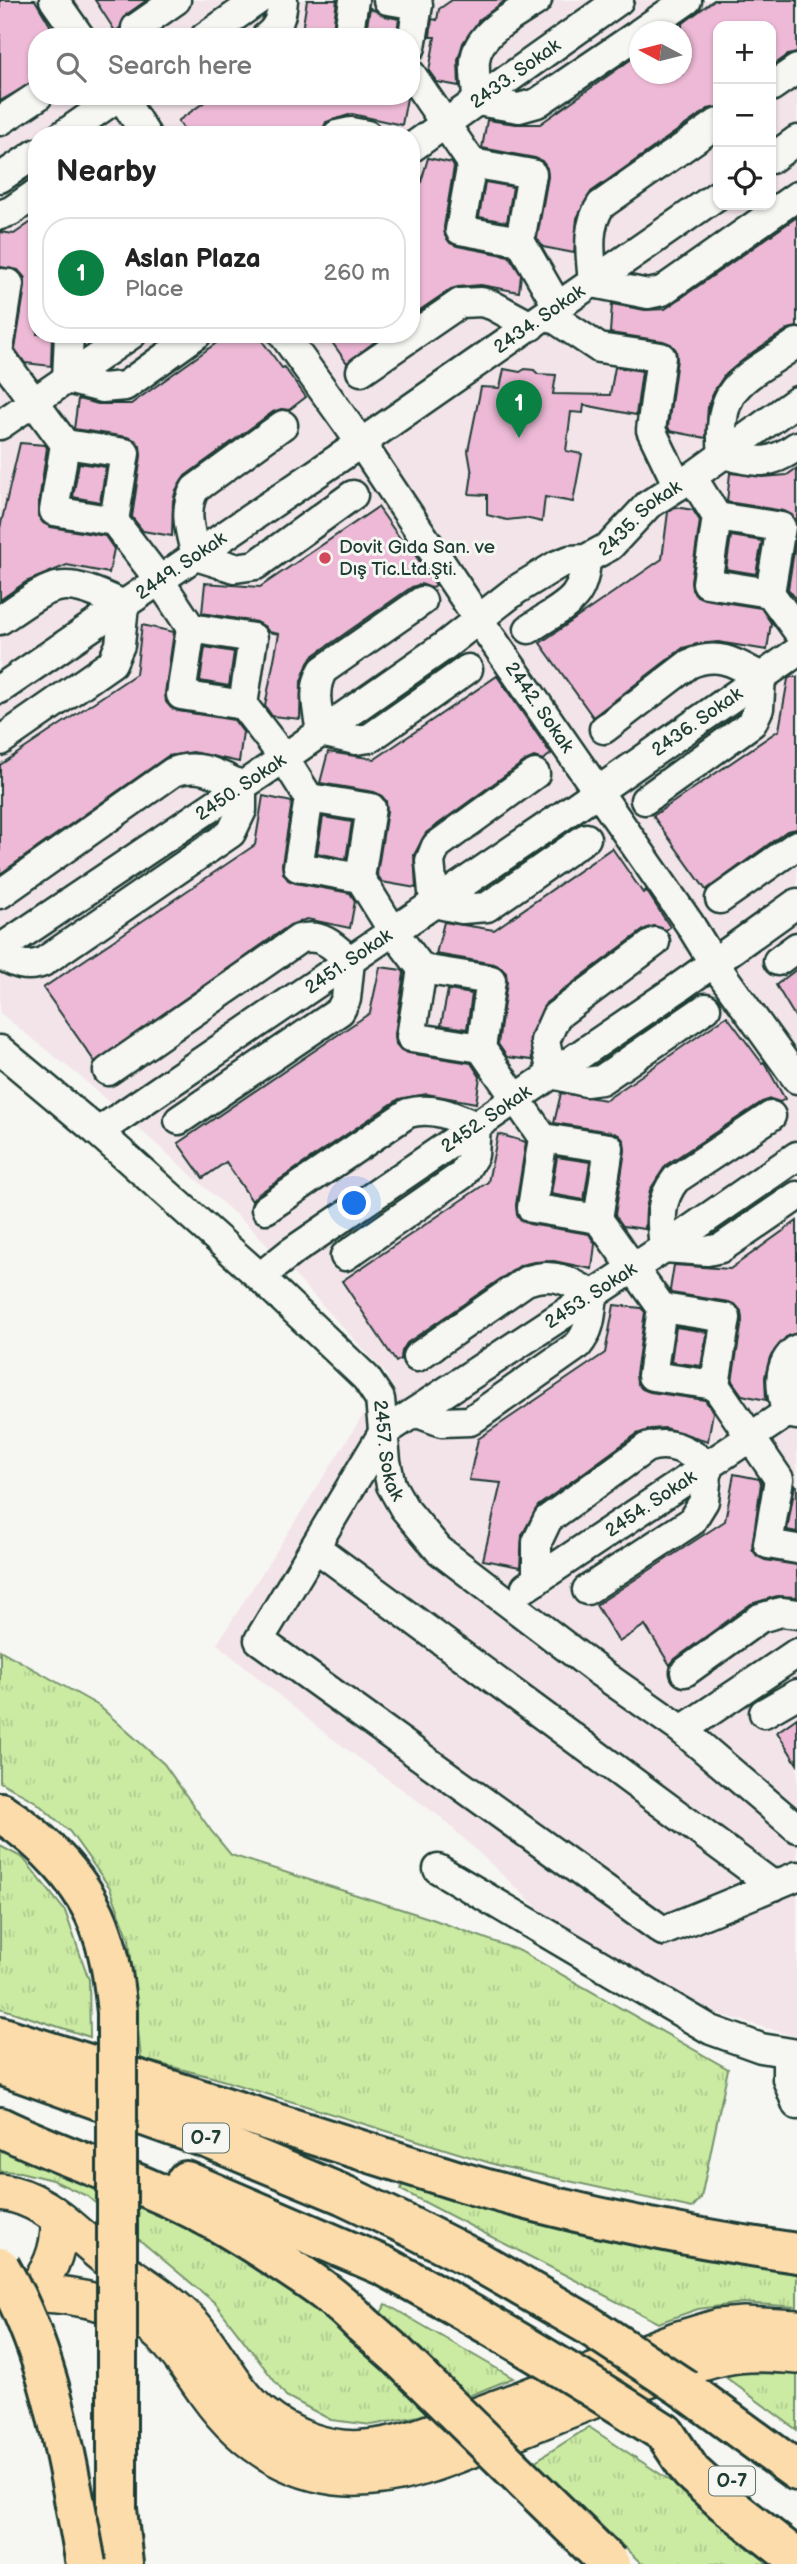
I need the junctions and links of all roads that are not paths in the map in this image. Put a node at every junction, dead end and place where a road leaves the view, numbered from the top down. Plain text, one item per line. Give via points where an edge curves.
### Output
1 (54, 0) edge
2 (176, 0) edge
3 (258, 0) edge
4 (283, 0) edge
5 (354, 0) edge
6 (388, 0) edge
7 (537, 0) edge
8 (619, 0) edge
9 (687, 0) edge
10 (656, 21) edge
11 (74, 28) edge
12 (136, 28) dead end
13 (218, 28) edge
14 (275, 28) edge
15 (349, 28) edge
16 (414, 28) edge
17 (629, 40) edge
18 (797, 69) edge
19 (775, 84) edge
20 (420, 87) edge
21 (477, 101) junction
22 (28, 103) edge
23 (107, 105) edge
24 (126, 105) edge
25 (0, 121) edge
26 (445, 123) junction
27 (76, 126) edge
28 (140, 126) edge
29 (713, 127) edge
30 (797, 140) edge
31 (420, 141) edge
32 (776, 155) edge
33 (28, 159) edge
34 (472, 163) junction
35 (0, 178) edge
36 (797, 196) edge
37 (28, 199) edge
38 (713, 199) edge
39 (0, 215) edge
40 (520, 241) junction
41 (0, 283) edge
42 (593, 283) junction
43 (545, 316) junction
44 (420, 330) edge
45 (0, 343) edge
46 (69, 343) edge
47 (119, 343) edge
48 (184, 343) edge
49 (290, 343) edge
50 (402, 343) edge
51 (797, 343) edge
52 (0, 356) edge
53 (361, 371) dead end
54 (68, 379) junction
55 (35, 401) junction
56 (797, 401) edge
57 (0, 425) edge
58 (283, 425) dead end
59 (361, 443) junction
60 (65, 444) junction
61 (797, 446) edge
62 (723, 454) junction
63 (685, 482) junction
64 (353, 495) dead end
65 (717, 517) junction
66 (114, 521) junction
67 (196, 556) junction
68 (586, 559) junction
69 (160, 581) junction
70 (770, 593) junction
71 (422, 601) dead end
72 (124, 605) junction
73 (0, 620) edge
74 (479, 620) junction
75 (191, 628) junction
76 (529, 629) dead end
77 (797, 631) edge
78 (797, 652) edge
79 (468, 669) dead end
80 (761, 677) junction
81 (0, 689) edge
82 (243, 705) junction
83 (604, 729) dead end
84 (321, 732) junction
85 (0, 741) edge
86 (284, 758) junction
87 (536, 774) dead end
88 (242, 786) junction
89 (597, 792) junction
90 (309, 798) junction
91 (645, 800) dead end
92 (586, 838) dead end
93 (797, 845) edge
94 (360, 878) junction
95 (0, 894) edge
96 (720, 899) dead end
97 (435, 903) junction
98 (797, 903) edge
99 (393, 931) junction
100 (655, 942) dead end
101 (0, 950) edge
102 (0, 955) edge
103 (350, 961) junction
104 (713, 962) junction
105 (422, 969) junction
106 (706, 1008) dead end
107 (481, 1048) junction
108 (0, 1050) edge
109 (108, 1071) dead end
110 (552, 1074) junction
111 (797, 1079) edge
112 (517, 1098) junction
113 (771, 1115) dead end
114 (179, 1120) dead end
115 (476, 1126) junction
116 (98, 1132) junction
117 (542, 1138) junction
118 (797, 1156) edge
119 (797, 1196) edge
120 (266, 1209) dead end
121 (598, 1219) junction
122 (664, 1248) junction
123 (345, 1255) dead end
124 (635, 1267) junction
125 (260, 1277) junction
126 (593, 1295) junction
127 (662, 1308) junction
128 (797, 1349) edge
129 (417, 1357) dead end
130 (715, 1385) junction
131 (793, 1411) edge
132 (415, 1412) junction
133 (383, 1433) junction
134 (752, 1436) junction
135 (708, 1465) junction
136 (788, 1480) edge
137 (314, 1547) junction
138 (797, 1549) edge
139 (537, 1580) junction
140 (587, 1590) dead end
141 (506, 1602) junction
142 (797, 1614) edge
143 (797, 1653) edge
144 (685, 1672) dead end
145 (797, 1694) edge
146 (764, 1713) dead end
147 (682, 1730) junction
148 (0, 1812) edge
149 (797, 1828) edge
150 (438, 1869) dead end
151 (785, 1881) edge
152 (0, 2036) edge
153 (792, 2054) edge
154 (0, 2065) edge
155 (797, 2105) edge
156 (0, 2113) edge
157 (0, 2127) edge
158 (0, 2192) edge
159 (60, 2220) junction
160 (797, 2253) edge
161 (0, 2267) edge
162 (15, 2293) edge
163 (797, 2328) edge
164 (797, 2356) edge
165 (665, 2433) junction
166 (797, 2471) edge
167 (797, 2531) edge
168 (797, 2559) edge
169 (86, 2564) edge
170 (123, 2564) edge
171 (610, 2564) edge

1 - 11 street
2 - 12 street
3 - 13 street
4 - 14 street
5 - 15 street
6 - 16 street via 418,5
7 - 21 street via 487,35 480,45 475,61
8 - 21 street, 2433. Sokak
9 - 10 street
17 - 21 street via 537,103 519,107
18 - 19 street
20 - 26 street
21 - 26 street, 2433. Sokak
22 - 25 street
23 - 27 street
24 - 28 street
26 - 31 street, 2433. Sokak
26 - 34 street
29 - 42 street via 601,205 590,239
30 - 32 street
33 - 35 street
34 - 40 street via 460,230
34 - 40 street via 532,174
36 - 42 street via 662,291 640,293
37 - 39 street
38 - 42 street, 2434. Sokak
40 - 43 street
41 - 45 street via 9,284
42 - 43 street, 2434. Sokak
43 - 44 street via 481,302 460,303
43 - 59 street, 2434. Sokak
43 - 63 street via 599,348 661,357 651,430
46 - 54 street
47 - 54 street
48 - 54 street via 124,386 102,388
49 - 59 street, 2442. Sokak
50 - 53 street
51 - 62 street via 729,396 720,428
52 - 55 street
54 - 55 street
55 - 57 street
55 - 60 street
56 - 62 street, 2435. Sokak
58 - 67 street via 195,489 187,516
59 - 67 street, 2449. Sokak
59 - 74 street, 2442. Sokak
60 - 66 street via 54,512
60 - 66 street via 125,453
61 - 62 street via 764,462
62 - 63 street, 2435. Sokak
63 - 65 street
63 - 68 street, 2435. Sokak via 648,505 611,546
64 - 67 street via 256,565 235,568
65 - 70 street via 707,583
65 - 70 street via 781,527
66 - 69 street
67 - 69 street, 2449. Sokak
68 - 74 street, 2435. Sokak via 557,565
68 - 76 street via 578,593
69 - 72 street, 2449. Sokak
69 - 75 street
70 - 77 street
71 - 84 street via 323,670 316,685
72 - 73 street via 78,586 55,587
72 - 81 street, 2449. Sokak
72 - 85 street via 122,636 112,663
74 - 84 street, 2450. Sokak
74 - 89 street, 2442. Sokak
75 - 82 street via 181,695
75 - 82 street via 253,638
78 - 80 street, 2436. Sokak
79 - 84 street via 370,738 348,739
80 - 83 street via 732,660 699,659
80 - 89 street, 2436. Sokak
80 - 91 street via 757,716 747,728
82 - 86 street
84 - 86 street, 2450. Sokak
86 - 88 street, 2450. Sokak
86 - 90 street
87 - 97 street via 436,846 430,861
88 - 95 street via 200,768 173,772
88 - 101 street, 2450. Sokak
88 - 102 street via 242,810 231,833 43,962 23,966
89 - 97 street, 2451. Sokak
89 - 104 street, 2442. Sokak
90 - 94 street via 298,867
90 - 94 street via 372,808
92 - 97 street via 487,907 462,909
93 - 96 street
94 - 99 street
97 - 99 street, 2451. Sokak
98 - 104 street, 2452. Sokak
99 - 103 street, 2451. Sokak
99 - 105 street
100 - 110 street via 555,1016 545,1041
103 - 109 street via 323,939 299,939
103 - 114 street via 346,999 340,1011
103 - 116 street, 2451. Sokak
104 - 110 street, 2452. Sokak
104 - 111 street, 2442. Sokak
105 - 107 street via 491,980
105 - 107 street via 411,1037
106 - 110 street via 601,1080 586,1082
107 - 112 street
108 - 116 street, 2457. Sokak
110 - 112 street, 2452. Sokak
112 - 115 street, 2452. Sokak
112 - 117 street
113 - 122 street via 670,1186 662,1205
115 - 120 street via 435,1110 408,1113
115 - 123 street via 474,1155 462,1175
115 - 125 street, 2452. Sokak
116 - 125 street, 2457. Sokak
117 - 121 street via 532,1208
117 - 121 street via 609,1149
118 - 122 street, 2453. Sokak
119 - 122 street via 721,1248
121 - 124 street
122 - 124 street, 2453. Sokak
124 - 126 street, 2453. Sokak
124 - 127 street
125 - 133 street, 2457. Sokak via 366,1378 380,1399
126 - 129 street via 565,1278 526,1281
126 - 132 street, 2453. Sokak
126 - 132 street via 591,1322 578,1345 470,1421 442,1422
127 - 130 street via 652,1376
127 - 130 street via 726,1318
128 - 131 street via 781,1377 781,1388
130 - 134 street
131 - 134 street, 2454. Sokak
132 - 133 street, 2453. Sokak
133 - 137 street
133 - 141 street, 2457. Sokak via 391,1485 404,1508 439,1550
134 - 135 street, 2454. Sokak
134 - 136 street
135 - 139 street, 2454. Sokak
135 - 139 street via 672,1445 646,1448 548,1518 537,1542
135 - 140 street via 704,1501 691,1522
136 - 138 street via 768,1544
137 - 151 street
137 - 151 street via 259,1640 663,1931
139 - 141 street, 2454. Sokak
141 - 147 street, 2457. Sokak
142 - 144 street via 781,1612 760,1618
143 - 147 street
145 - 146 street
147 - 149 street, 2457. Sokak
148 - 170 highway, bridge via 44,1846 78,1886 102,1932 117,2012 117,2510
150 - 153 street via 711,2030
152 - 160 highway via 533,2202 663,2232
153 - 155 street via 787,2078
154 - 166 highway, O-7, bridge via 209,2138 344,2195 474,2259 585,2323
156 - 165 highway, O-7, bridge via 197,2185 384,2266 509,2335
157 - 171 highway, bridge via 209,2217 303,2275 344,2305
158 - 159 main road via 36,2201
159 - 162 main road via 60,2238 40,2283
159 - 163 main road via 192,2324 262,2414 304,2439 340,2448 366,2448 424,2435 719,2327
161 - 169 highway, bridge via 25,2315 49,2382
162 - 164 main road via 97,2302 135,2316 169,2343 247,2439 284,2463 337,2477 368,2477 426,2466 642,2381 715,2359 750,2354
165 - 167 highway, O-7
165 - 168 highway via 691,2472

